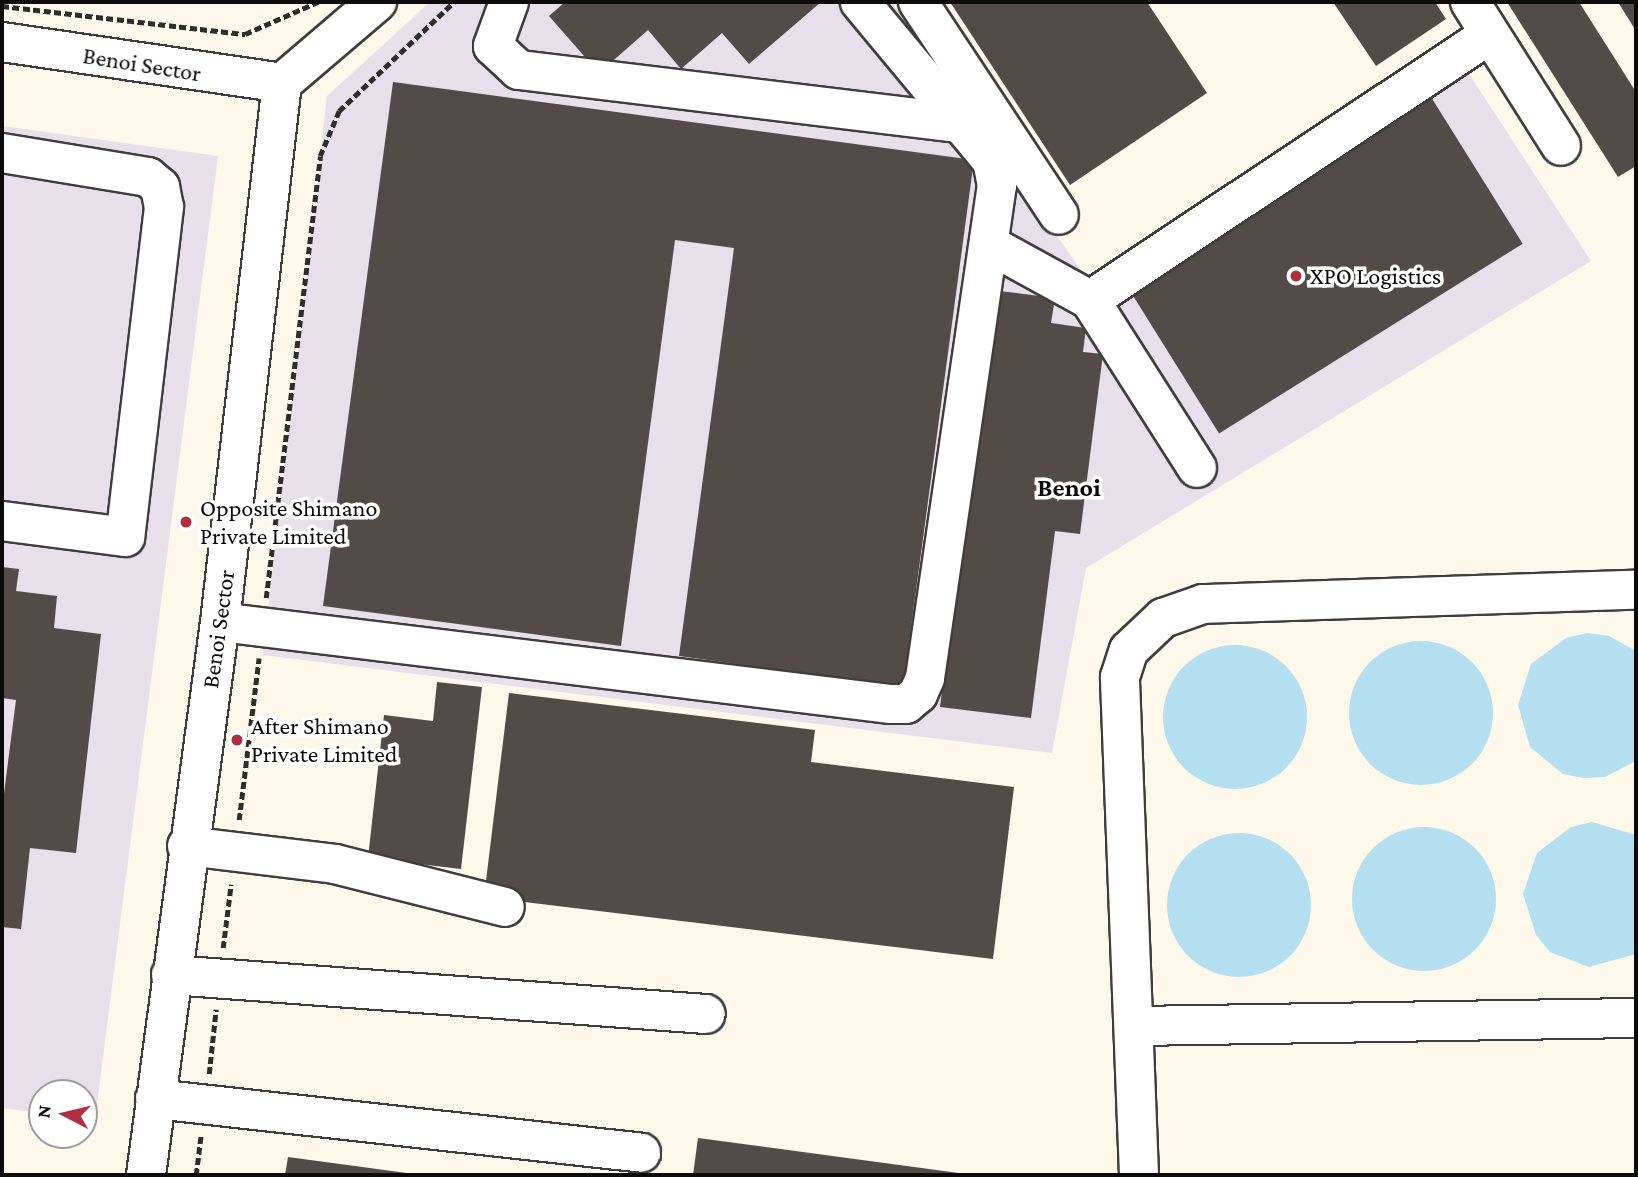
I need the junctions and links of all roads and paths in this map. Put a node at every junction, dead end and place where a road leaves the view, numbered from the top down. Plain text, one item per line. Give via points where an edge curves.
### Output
1 (318, 2) edge
2 (377, 2) edge
3 (454, 2) edge
4 (509, 2) edge
5 (860, 2) edge
6 (918, 2) edge
7 (1470, 2) edge
8 (2, 6) edge
9 (1490, 34) junction
10 (2, 42) edge
11 (282, 83) junction
12 (963, 124) junction
13 (1561, 146) dead end
14 (2, 153) edge
15 (1059, 215) dead end
16 (990, 245) junction
17 (1090, 300) junction
18 (1197, 468) dead end
19 (2, 522) edge
20 (1636, 590) edge
21 (220, 622) junction
22 (263, 626) junction
23 (187, 845) junction
24 (235, 851) junction
25 (505, 907) dead end
26 (171, 975) junction
27 (220, 977) junction
28 (706, 1014) dead end
29 (1636, 1018) edge
30 (1136, 1026) junction
31 (155, 1099) junction
32 (205, 1104) junction
33 (641, 1153) dead end
34 (146, 1175) edge
35 (196, 1175) edge
36 (1139, 1175) edge

1 - 8 path via 245,34
2 - 11 street
3 - 22 path via 339,111 320,156
4 - 12 street via 493,46 519,70
5 - 12 street
6 - 15 street
7 - 9 street
9 - 13 street
9 - 17 street
10 - 11 street, Benoi Sector
11 - 21 street, Benoi Sector
12 - 16 street via 992,161 997,186
14 - 19 street via 148,177 160,187 164,207 125,537
16 - 17 street
16 - 22 street via 925,678 906,704
17 - 18 street
20 - 30 street via 1203,604 1163,618 1129,650 1120,677
21 - 22 street
21 - 23 street, Benoi Sector
22 - 24 path
23 - 24 street
23 - 26 street, Benoi Sector
24 - 25 street via 421,881
24 - 27 path
26 - 27 street
26 - 31 street, Benoi Sector
27 - 28 street
27 - 32 path
29 - 30 street
30 - 36 street
31 - 32 street
31 - 34 street, Benoi Sector
32 - 33 street
32 - 35 path

